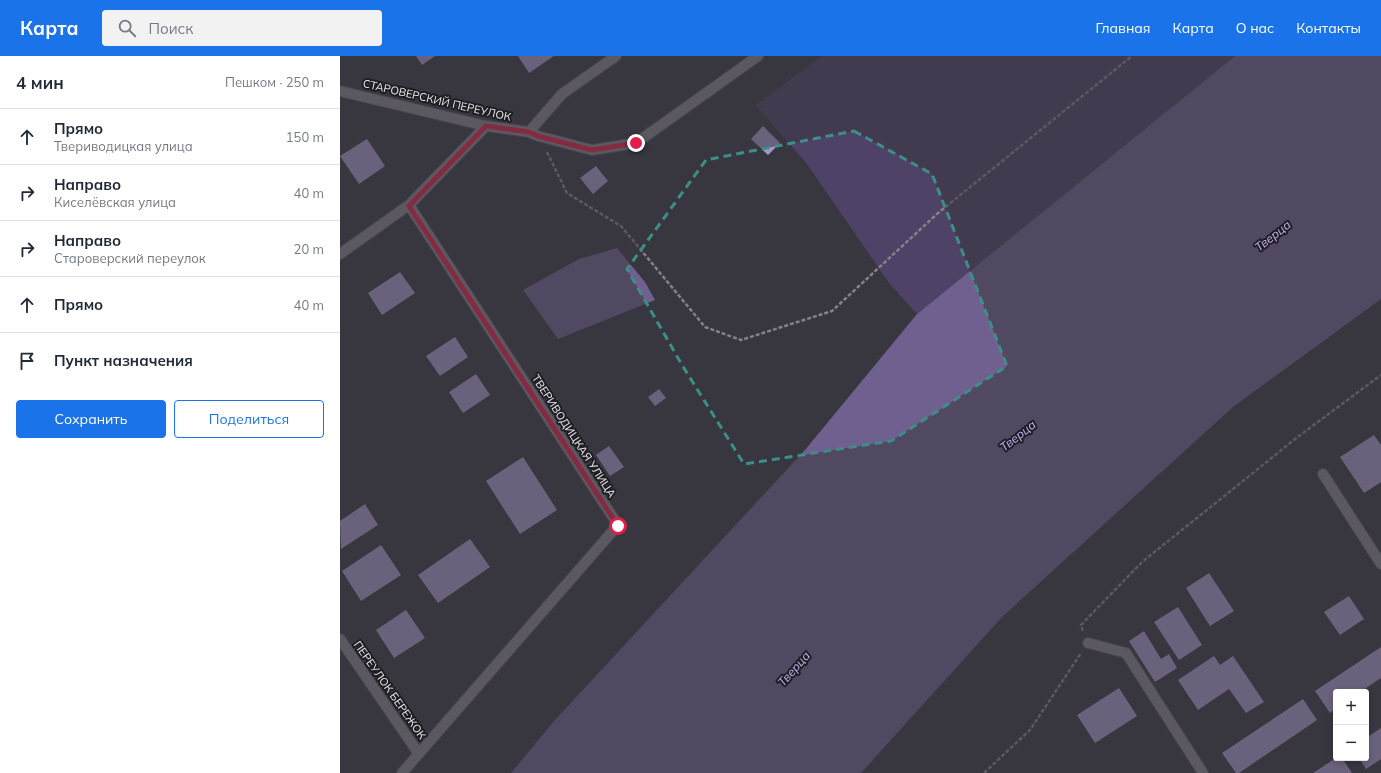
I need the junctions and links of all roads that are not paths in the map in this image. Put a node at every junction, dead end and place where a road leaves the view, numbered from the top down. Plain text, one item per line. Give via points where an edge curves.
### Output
1 (616, 56) edge
2 (758, 56) edge
3 (340, 91) edge
4 (486, 126) junction
5 (534, 134) junction
6 (409, 206) junction
7 (340, 254) edge
8 (1323, 474) dead end
9 (1381, 564) edge
10 (340, 639) edge
11 (1088, 643) road end
12 (420, 754) junction
13 (402, 773) edge
14 (1203, 773) edge

1 - 5 street via 562,94
2 - 5 street, СТАРОВЕРСКИЙ ПЕРЕУЛОК via 636,143 592,150
3 - 4 street, СТАРОВЕРСКИЙ ПЕРЕУЛОК
4 - 5 street, СТАРОВЕРСКИЙ ПЕРЕУЛОК
4 - 6 street
6 - 7 street
6 - 12 street, ТВЕРИВОДИЦКАЯ УЛИЦА via 618,526
8 - 9 street
10 - 12 street, ПЕРЕУЛОК БЕРЕЖОК
11 - 14 street via 1126,653
12 - 13 street, ТВЕРИВОДИЦКАЯ УЛИЦА

